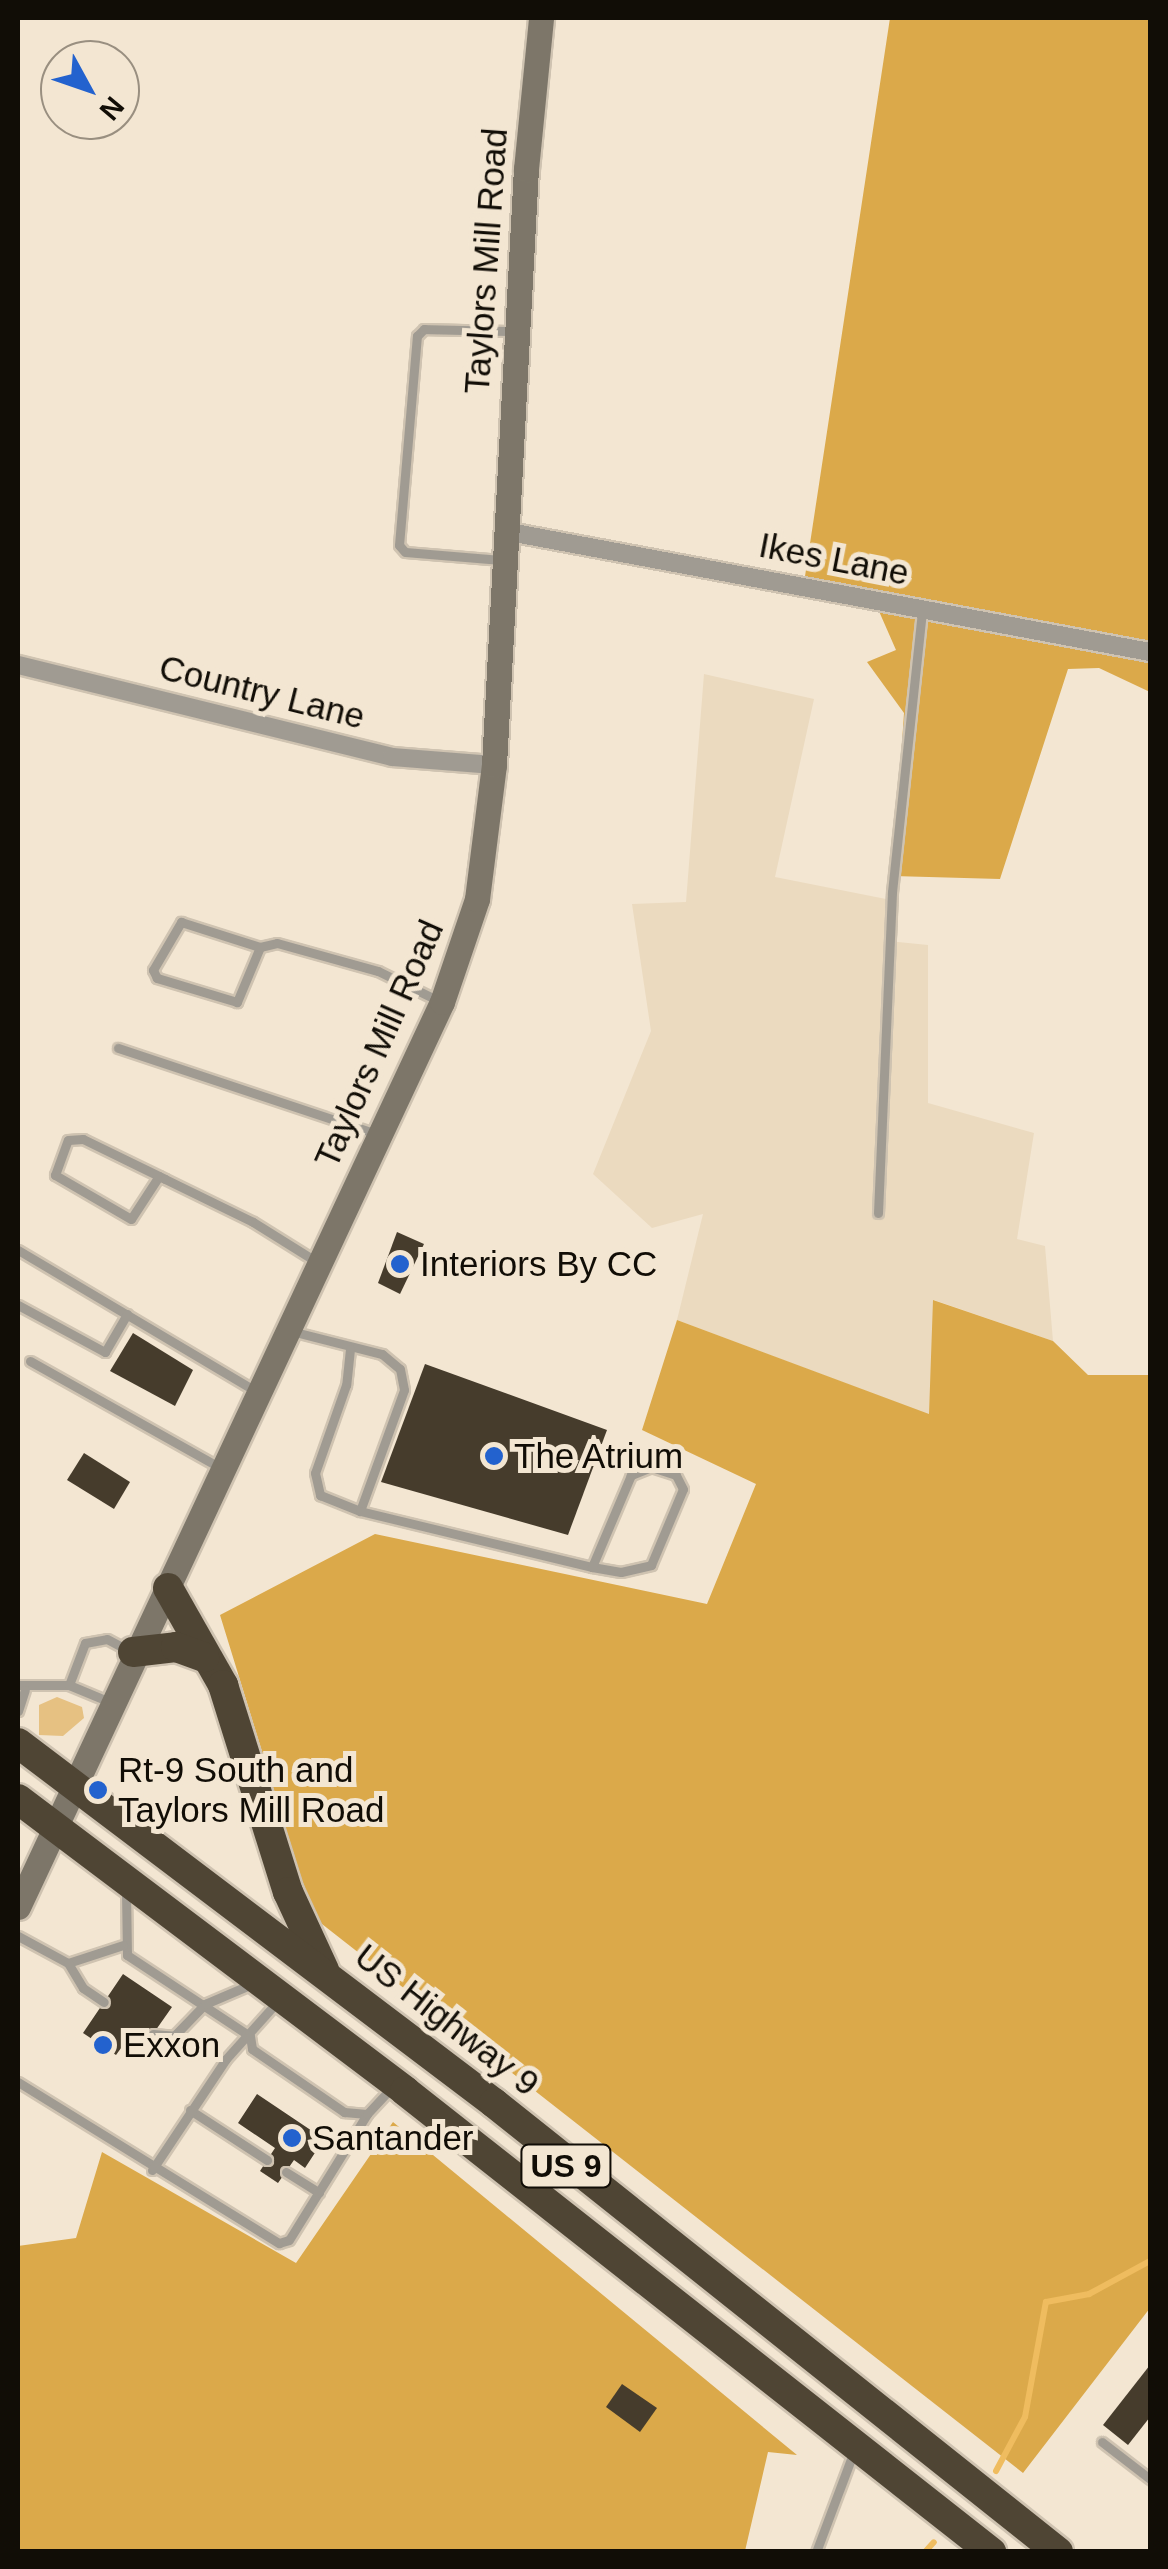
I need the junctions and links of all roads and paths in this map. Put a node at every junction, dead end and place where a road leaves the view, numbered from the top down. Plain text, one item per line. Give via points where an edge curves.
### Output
1 (540, 18) edge
2 (516, 330) junction
3 (504, 531) junction
4 (502, 560) junction
5 (922, 609) junction
6 (1150, 652) edge
7 (18, 665) edge
8 (494, 765) junction
9 (260, 948) junction
10 (442, 1002) junction
11 (118, 1048) dead end
12 (380, 1135) junction
13 (159, 1176) junction
14 (878, 1213) dead end
15 (18, 1250) edge
16 (319, 1264) junction
17 (18, 1304) edge
18 (127, 1314) junction
19 (289, 1330) junction
20 (350, 1349) junction
21 (30, 1361) dead end
22 (260, 1393) junction
23 (223, 1470) junction
24 (360, 1511) junction
25 (592, 1567) junction
26 (168, 1588) junction
27 (133, 1652) junction
28 (204, 1657) junction
29 (69, 1685) junction
30 (21, 1688) edge
31 (110, 1702) junction
32 (18, 1711) edge
33 (18, 1743) edge
34 (73, 1782) junction
35 (18, 1799) edge
36 (52, 1829) junction
37 (126, 1883) junction
38 (18, 1908) edge
39 (18, 1936) edge
40 (122, 1946) junction
41 (68, 1963) junction
42 (326, 1972) junction
43 (270, 1989) junction
44 (104, 2002) dead end
45 (205, 2004) junction
46 (153, 2034) dead end
47 (250, 2036) junction
48 (18, 2082) edge
49 (395, 2084) junction
50 (190, 2110) junction
51 (367, 2114) junction
52 (267, 2160) dead end
53 (152, 2170) junction
54 (286, 2172) dead end
55 (318, 2193) junction
56 (1102, 2442) dead end
57 (856, 2446) junction
58 (1150, 2478) edge
59 (816, 2552) edge
60 (991, 2552) edge
61 (1058, 2552) edge

1 - 2 street, Taylors Mill Road
2 - 3 street, Taylors Mill Road
2 - 4 lane via 424,329 417,336 399,545 405,552
3 - 4 street, Taylors Mill Road
3 - 5 street, Ikes Lane
4 - 8 street, Taylors Mill Road
5 - 6 street, Ikes Lane
5 - 14 lane via 892,892
7 - 8 street, Country Lane via 392,758
8 - 10 street, Taylors Mill Road via 478,899
9 - 9 lane via 181,922 153,970 156,978 237,1002
9 - 10 lane via 277,943 378,971
10 - 12 street, Taylors Mill Road
11 - 12 lane
12 - 16 street, Taylors Mill Road
13 - 13 lane via 84,1139 68,1140 55,1175 130,1220
13 - 16 lane
15 - 18 lane
16 - 19 street, Taylors Mill Road
17 - 18 lane via 105,1352
18 - 22 lane
19 - 20 lane
19 - 22 street, Taylors Mill Road
20 - 24 lane via 346,1385 316,1473 320,1495
20 - 24 lane via 382,1354 400,1369 404,1390
21 - 23 lane
22 - 23 street, Taylors Mill Road
23 - 26 street, Taylors Mill Road
24 - 25 lane
25 - 25 lane via 620,1572 651,1565 683,1489 676,1475 651,1466 631,1474
26 - 27 street, Taylors Mill Road
26 - 28 highway
27 - 28 highway via 176,1647
27 - 29 lane via 107,1640 84,1643
27 - 31 street, Taylors Mill Road
28 - 42 highway via 223,1685 288,1892
29 - 30 lane
29 - 31 lane
30 - 32 lane
31 - 34 street, Taylors Mill Road
33 - 34 highway, US Highway 9 / US 9
34 - 36 street, Taylors Mill Road
34 - 42 highway, US Highway 9 / US 9
35 - 36 highway, US 9
36 - 37 highway, US 9
36 - 38 street, Taylors Mill Road
37 - 40 lane
37 - 43 highway, US 9
39 - 41 lane
40 - 41 lane
40 - 45 lane via 180,1993
41 - 44 lane via 83,1988
42 - 61 highway, US Highway 9 / US 9
43 - 45 lane
43 - 47 lane
43 - 49 highway, US 9
45 - 46 lane via 174,2036
45 - 47 lane
47 - 50 lane
47 - 51 lane via 252,2049 344,2112
48 - 53 lane
49 - 51 lane
49 - 57 highway, US 9
50 - 52 lane
50 - 53 lane
51 - 55 lane
53 - 55 lane via 279,2242 289,2240
54 - 55 lane
56 - 58 lane
57 - 59 lane
57 - 60 highway, US 9

